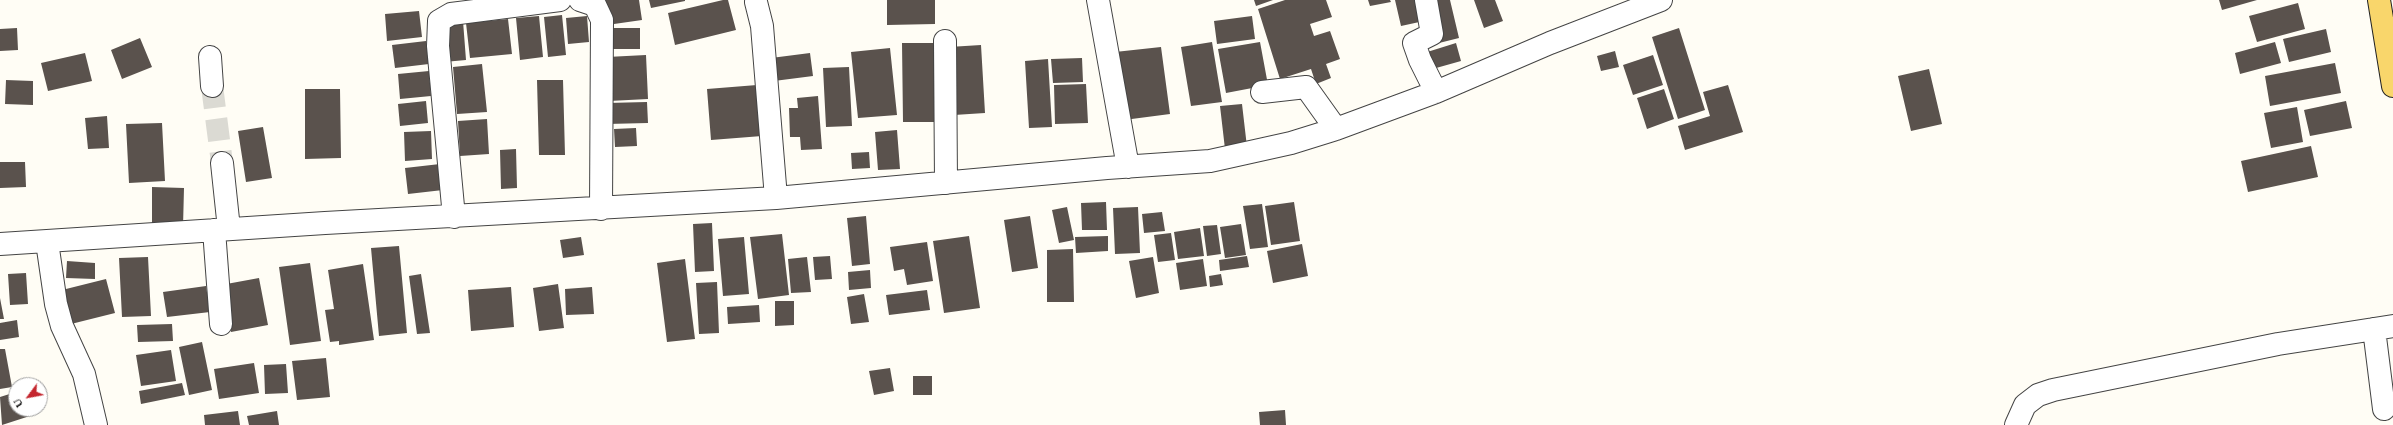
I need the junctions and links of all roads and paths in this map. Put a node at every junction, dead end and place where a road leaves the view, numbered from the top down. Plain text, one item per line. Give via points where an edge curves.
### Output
1 (560, 0) edge
2 (580, 0) edge
3 (1098, 0) edge
4 (1426, 0) edge
5 (1662, 0) edge
6 (2379, 0) edge
7 (756, 2) dead end
8 (945, 40) dead end
9 (210, 57) dead end
10 (212, 86) tunnel mouth
11 (2393, 86) edge
12 (1262, 92) dead end
13 (1436, 92) junction
14 (1336, 129) junction
15 (222, 163) tunnel mouth
16 (1128, 167) junction
17 (946, 183) junction
18 (776, 198) junction
19 (601, 209) junction
20 (454, 217) junction
21 (221, 230) junction
22 (47, 242) junction
23 (0, 244) edge
24 (221, 324) dead end
25 (2384, 328) edge
26 (2384, 409) dead end
27 (96, 425) edge
28 (2016, 425) edge

1 - 20 street via 451,14 439,21 438,46
2 - 19 street via 595,5 602,20
3 - 16 street
4 - 13 street via 1432,34 1414,43
5 - 13 street via 1550,43
6 - 11 main road
7 - 18 street via 762,26
8 - 17 street
9 - 10 street
12 - 14 street via 1306,87
13 - 14 street
14 - 16 street via 1291,143 1210,161
15 - 21 street
16 - 17 street
17 - 18 street
18 - 19 street
19 - 20 street
20 - 21 street
21 - 22 street
21 - 24 street
22 - 23 street
22 - 27 street via 56,304 62,326 84,374
25 - 26 street
25 - 28 street via 2278,344 2053,390 2038,395 2025,405

